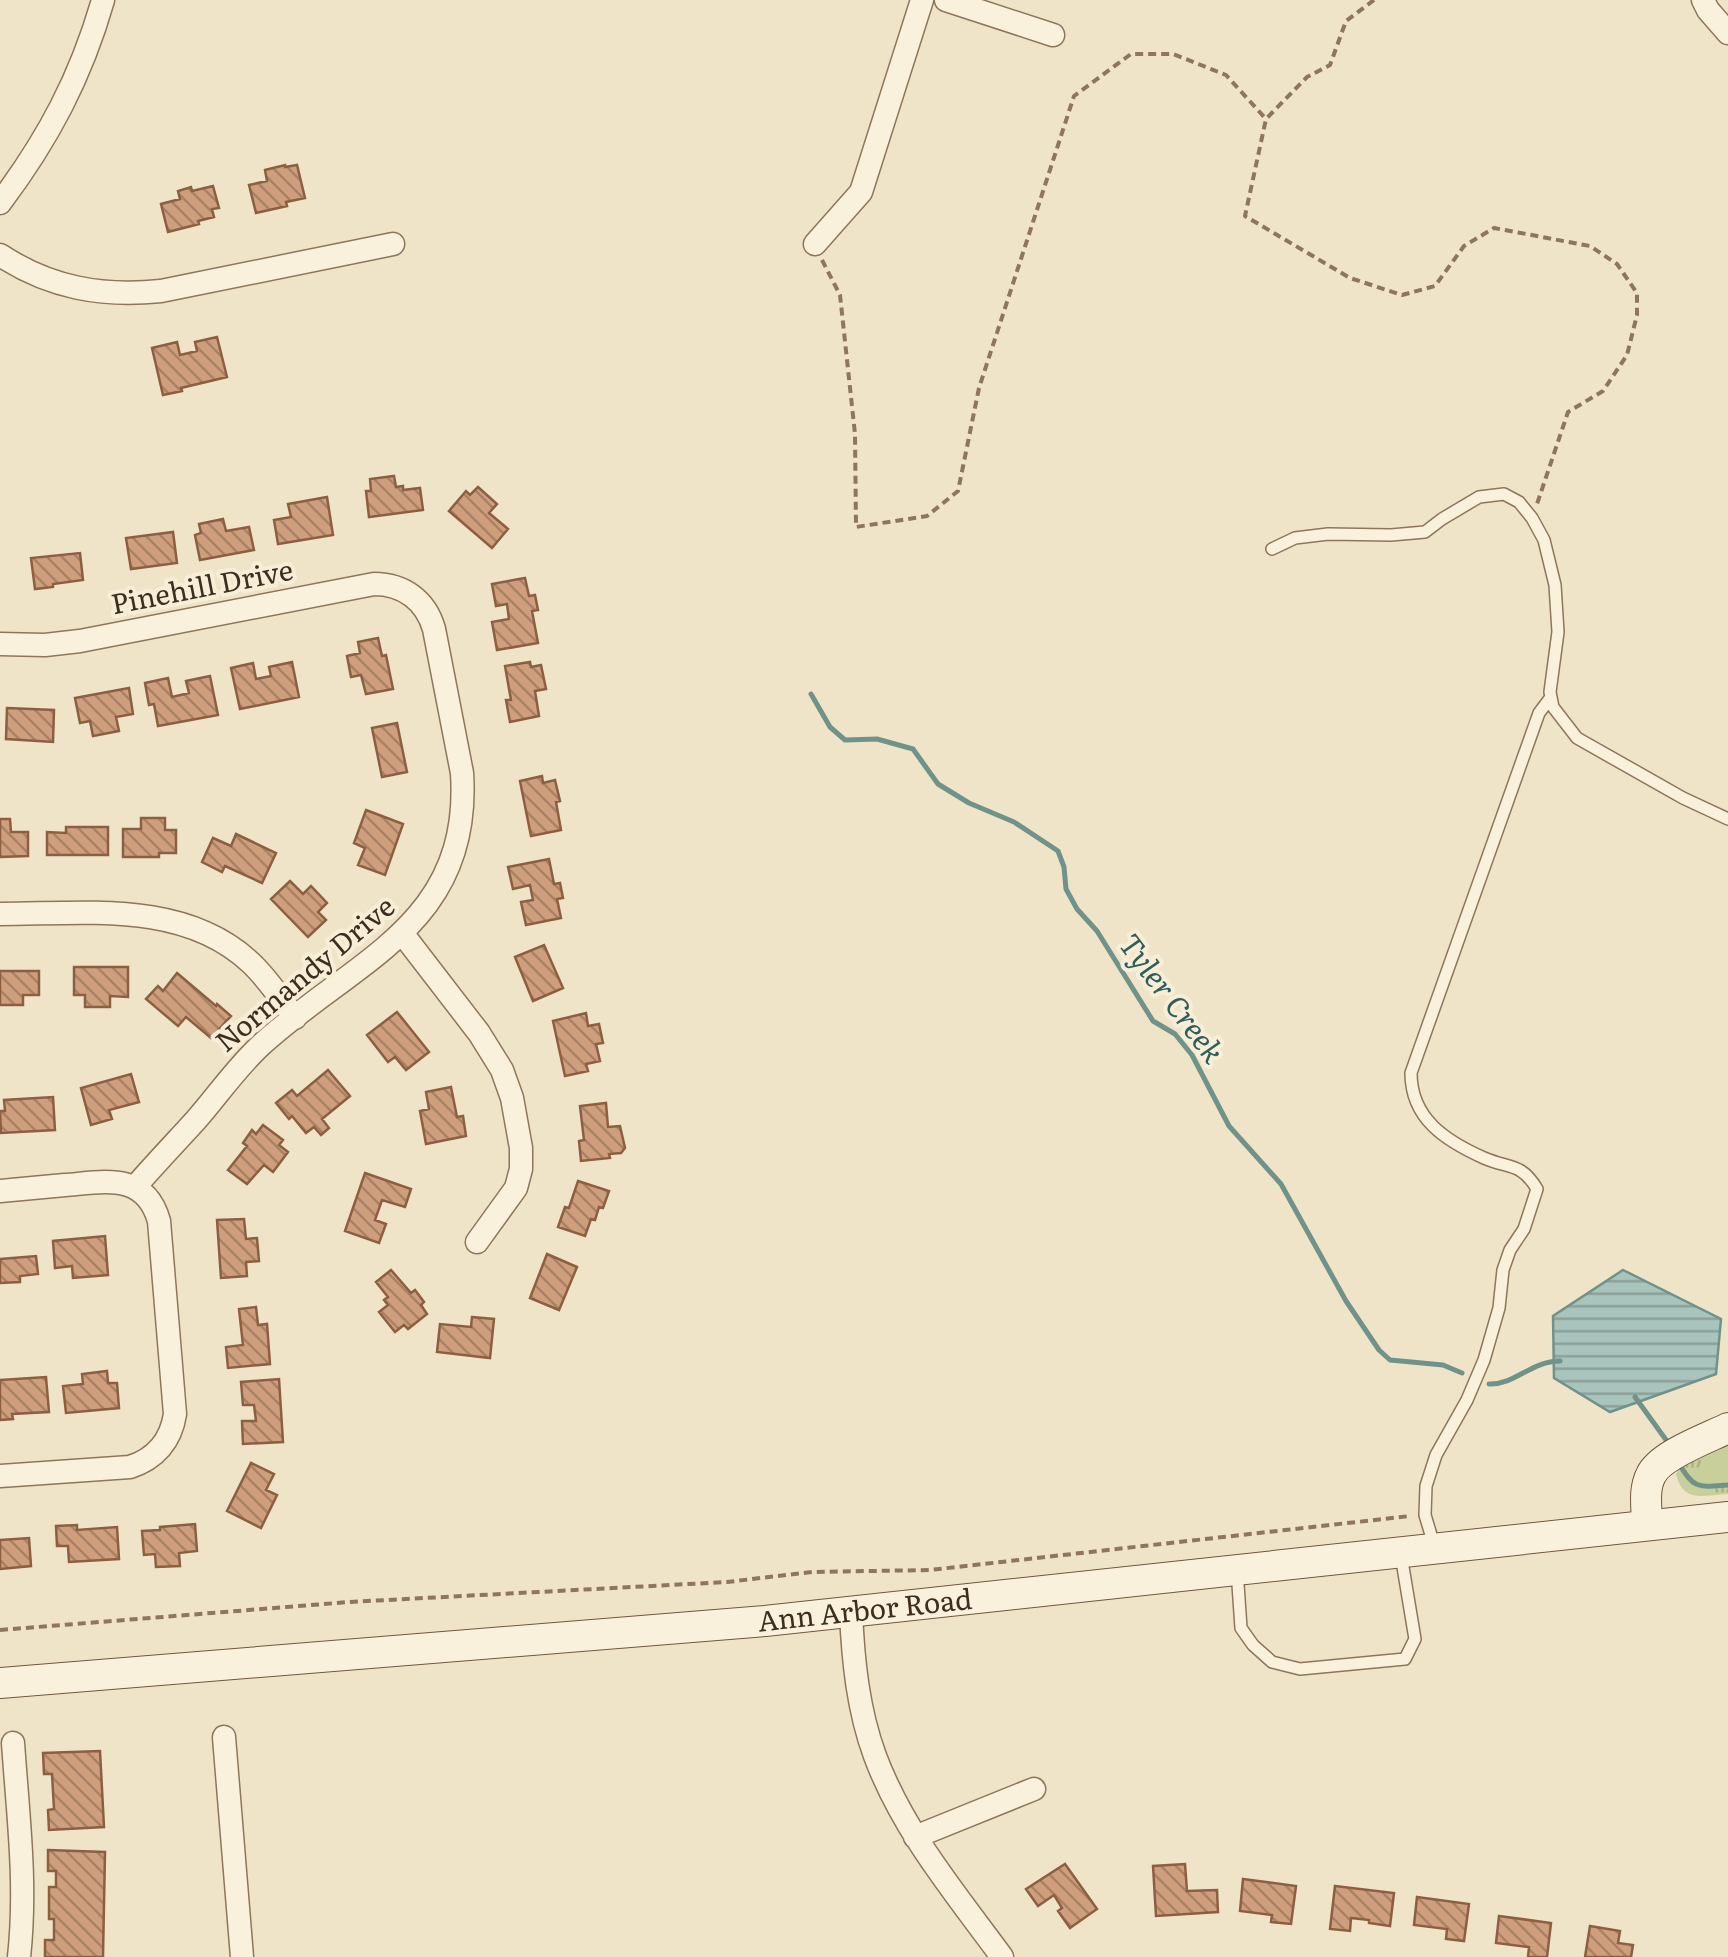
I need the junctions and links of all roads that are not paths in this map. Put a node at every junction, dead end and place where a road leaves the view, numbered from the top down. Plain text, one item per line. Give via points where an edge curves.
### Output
1 (103, 0) edge
2 (922, 0) edge
3 (946, 0) edge
4 (1703, 0) edge
5 (1728, 32) edge
6 (1053, 36) dead end
7 (0, 203) edge
8 (393, 244) dead end
9 (815, 244) road end
10 (0, 254) edge
11 (1272, 548) dead end
12 (413, 595) joint
13 (0, 644) edge
14 (1551, 697) junction
15 (1728, 818) edge
16 (0, 914) edge
17 (402, 933) junction
18 (295, 1018) junction
19 (135, 1188) junction
20 (0, 1191) edge
21 (477, 1242) dead end
22 (1728, 1428) edge
23 (0, 1476) edge
24 (1728, 1517) edge
25 (1647, 1525) junction
26 (1435, 1548) junction
27 (1400, 1552) junction
28 (1237, 1570) junction
29 (851, 1612) junction
30 (0, 1683) edge
31 (224, 1737) dead end
32 (13, 1743) dead end
33 (1034, 1789) dead end
34 (915, 1838) junction
35 (18, 1957) edge
36 (242, 1957) edge
37 (1002, 1957) edge

1 - 7 street via 68,96
2 - 9 street via 861,192
3 - 6 street
4 - 5 street
8 - 10 street via 137,293 70,288
11 - 14 lane via 1328,534 1425,532 1479,496 1504,494 1532,518 1555,584
12 - 13 street, Pinehill Drive via 374,584 80,641
12 - 17 street, Normandy Drive via 434,628 464,793 457,846 442,883
14 - 15 lane via 1577,738
14 - 26 lane via 1411,1073 1411,1093 1440,1134 1514,1167 1537,1189 1503,1270 1484,1360 1426,1486 1425,1515
16 - 18 street via 130,914 190,926 251,963
17 - 18 street, Normandy Drive
17 - 21 street via 479,1032 512,1098 521,1169 516,1188
18 - 19 street, Normandy Drive via 240,1064
19 - 20 street via 111,1181
19 - 23 street via 158,1221 175,1414 169,1437 130,1467
22 - 25 main road via 1654,1469 1646,1491
24 - 25 main road, Ann Arbor Road
25 - 26 main road, Ann Arbor Road
26 - 27 main road, Ann Arbor Road
27 - 28 main road, Ann Arbor Road
27 - 28 lane via 1415,1639 1404,1659 1300,1669 1272,1662 1241,1628
28 - 29 main road, Ann Arbor Road
29 - 30 main road, Ann Arbor Road
29 - 34 street via 869,1737
31 - 36 street
32 - 35 street via 22,1867
33 - 34 street
34 - 37 street

